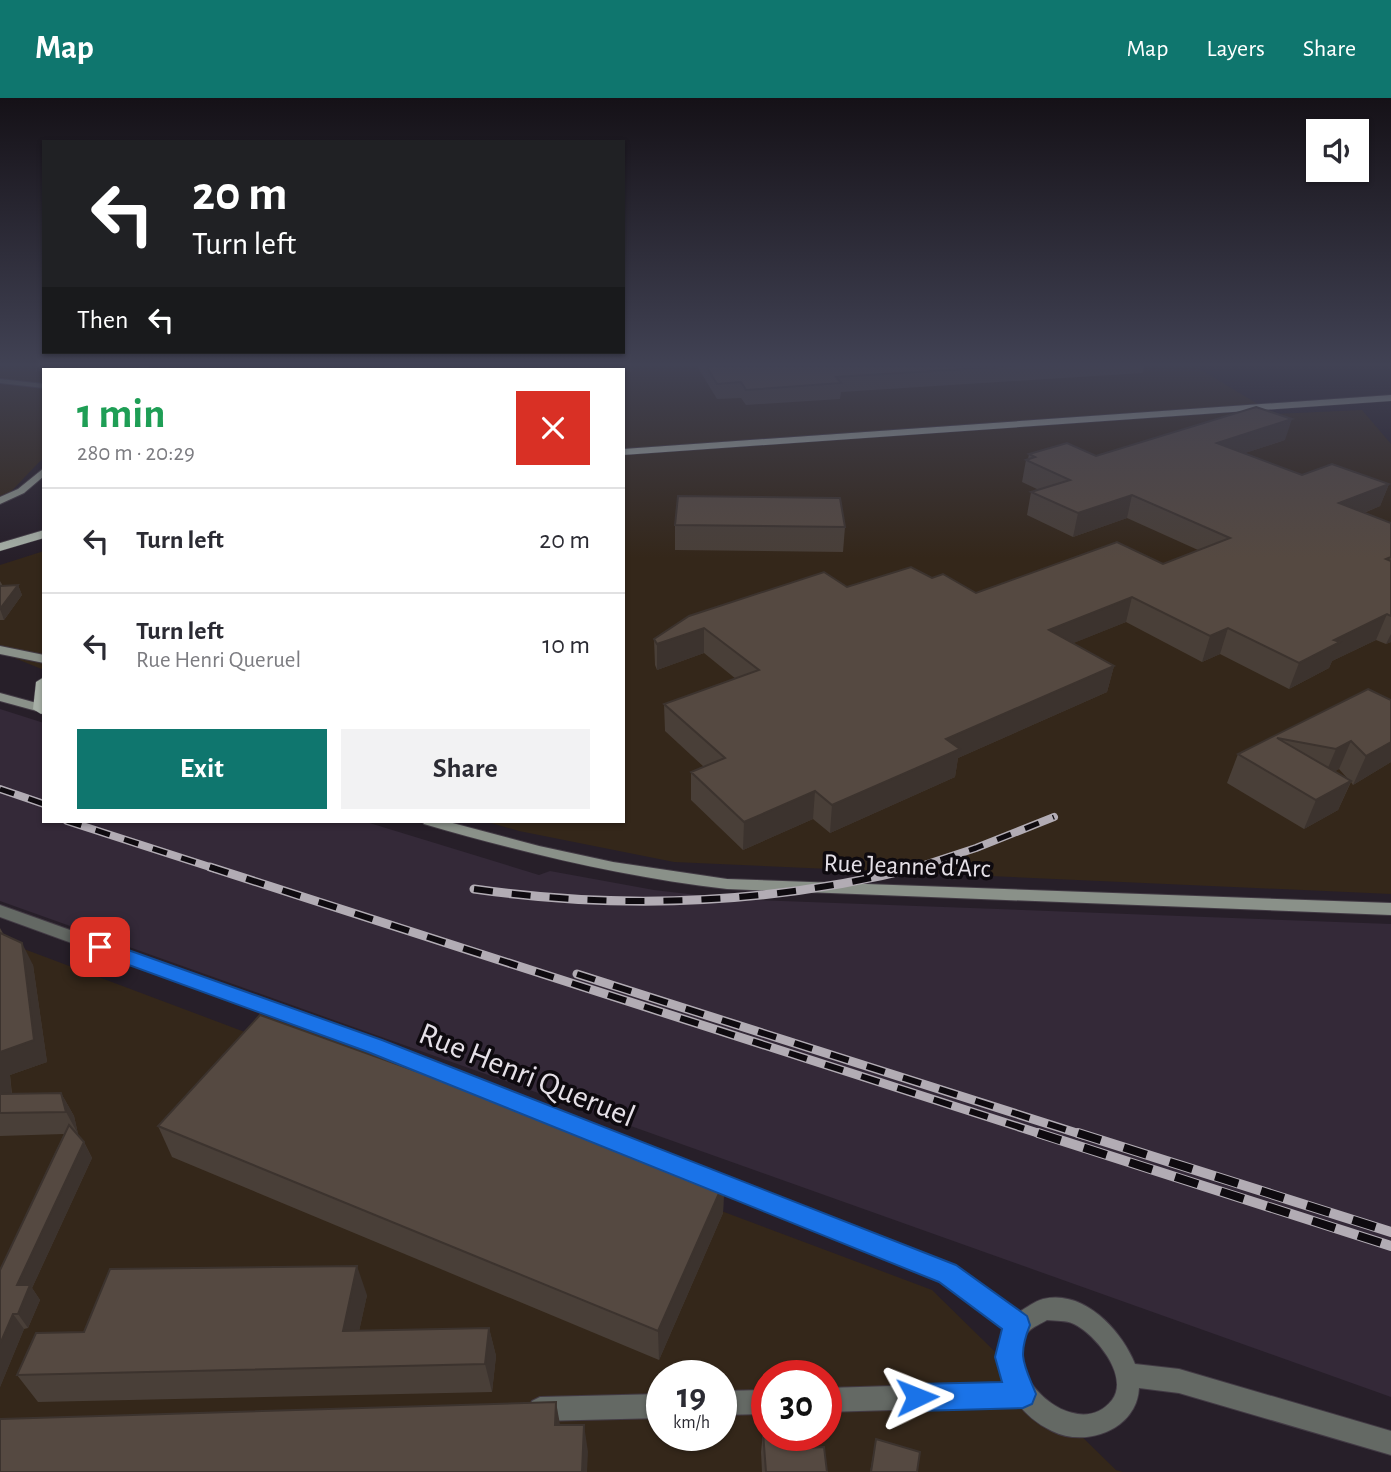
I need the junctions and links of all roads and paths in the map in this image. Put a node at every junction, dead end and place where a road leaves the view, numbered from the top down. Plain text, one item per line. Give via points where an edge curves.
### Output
1 (939, 430) edge
2 (625, 453) edge
3 (42, 473) edge
4 (0, 501) edge
5 (42, 535) edge
6 (42, 543) edge
7 (0, 547) edge
8 (0, 554) edge
9 (0, 650) edge
10 (42, 659) edge
11 (0, 696) edge
12 (42, 709) edge
13 (436, 823) edge
14 (1391, 909) edge
15 (0, 911) edge
16 (1018, 1325) junction
17 (1127, 1375) junction
18 (1023, 1394) junction
19 (842, 1400) edge
20 (646, 1406) edge
21 (515, 1410) edge
22 (1391, 1443) edge

1 - 2 main road
3 - 4 main road
5 - 7 main road
6 - 8 main road
9 - 10 main road
11 - 12 main road
13 - 14 main road, Rue Jeanne d'Arc via 580,862 727,884
15 - 16 street, Rue Henri Queruel via 375,1046 947,1273
16 - 17 street via 1045,1309 1080,1315 1112,1340
16 - 18 street via 1008,1357
17 - 18 street via 1120,1408 1093,1426 1055,1420
17 - 22 street via 1179,1381
18 - 19 street
20 - 21 street

